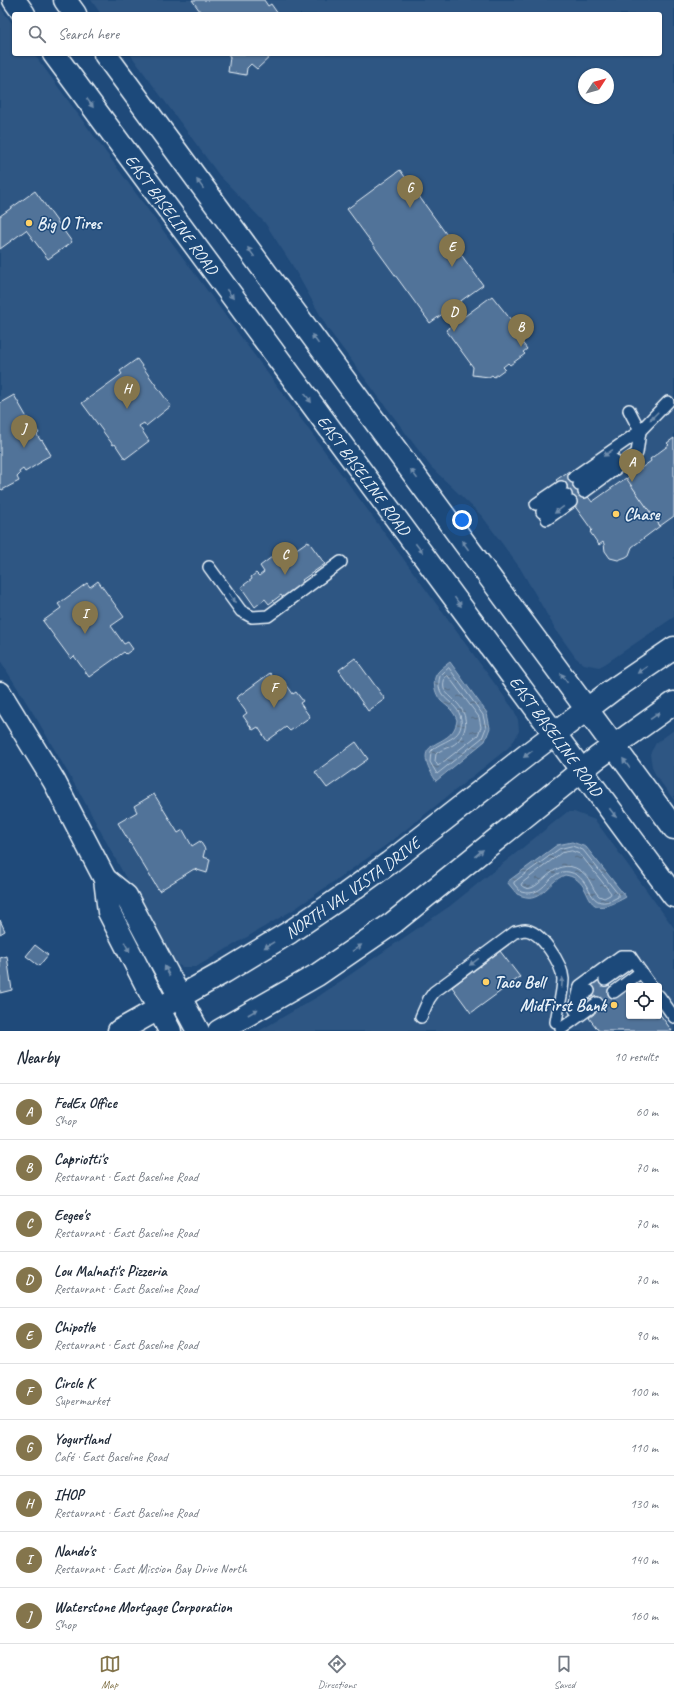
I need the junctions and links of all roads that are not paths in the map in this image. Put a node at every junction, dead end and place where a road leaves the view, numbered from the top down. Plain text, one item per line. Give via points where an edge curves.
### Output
1 (14, 0) edge
2 (65, 0) edge
3 (23, 12) edge
4 (74, 12) edge
5 (56, 56) edge
6 (106, 56) edge
7 (668, 402) dead end
8 (629, 410) dead end
9 (640, 430) junction
10 (542, 512) joint
11 (341, 562) dead end
12 (209, 567) dead end
13 (674, 648) edge
14 (0, 692) edge
15 (674, 703) edge
16 (571, 722) junction
17 (597, 758) junction
18 (674, 828) edge
19 (105, 879) junction
20 (674, 896) edge
21 (638, 967) junction
22 (650, 983) edge
23 (610, 986) dead end
24 (180, 996) junction
25 (662, 1000) edge
26 (576, 1004) junction
27 (159, 1008) junction
28 (421, 1017) dead end
29 (674, 1017) edge
30 (558, 1025) junction
31 (119, 1031) edge
32 (170, 1031) edge
33 (198, 1031) edge
34 (219, 1031) edge

1 - 3 main road
2 - 4 main road
5 -> 16 main road, EAST BASELINE ROAD
16 -> 6 main road, EAST BASELINE ROAD
7 -> 9 lane
8 - 9 lane
9 -> 9 lane via 579,485 637,452
10 -> 10 lane via 566,494
12 -> 11 lane via 241,611 252,617 268,616
13 -> 16 main road, NORTH VAL VISTA DRIVE
14 - 19 main road via 54,780
17 -> 15 main road
16 - 17 main road, EAST BASELINE ROAD
16 - 17 main road, EAST BASELINE ROAD
16 -> 24 main road, NORTH VAL VISTA DRIVE via 346,894 290,932
18 -> 17 main road, EAST BASELINE ROAD
17 -> 20 main road, EAST BASELINE ROAD
34 -> 17 main road via 317,975 393,923
24 -> 19 main road via 126,896
19 -> 27 main road via 109,912
21 - 22 lane
21 - 23 lane
21 - 26 lane via 630,956 621,956 580,986
24 - 27 main road, NORTH VAL VISTA DRIVE
24 - 33 main road
25 - 29 lane
26 - 30 lane
26 - 30 lane via 593,997
27 - 31 main road, NORTH VAL VISTA DRIVE
27 - 32 main road
30 -> 28 lane via 562,970 547,945 535,934 525,930 515,932 434,992

